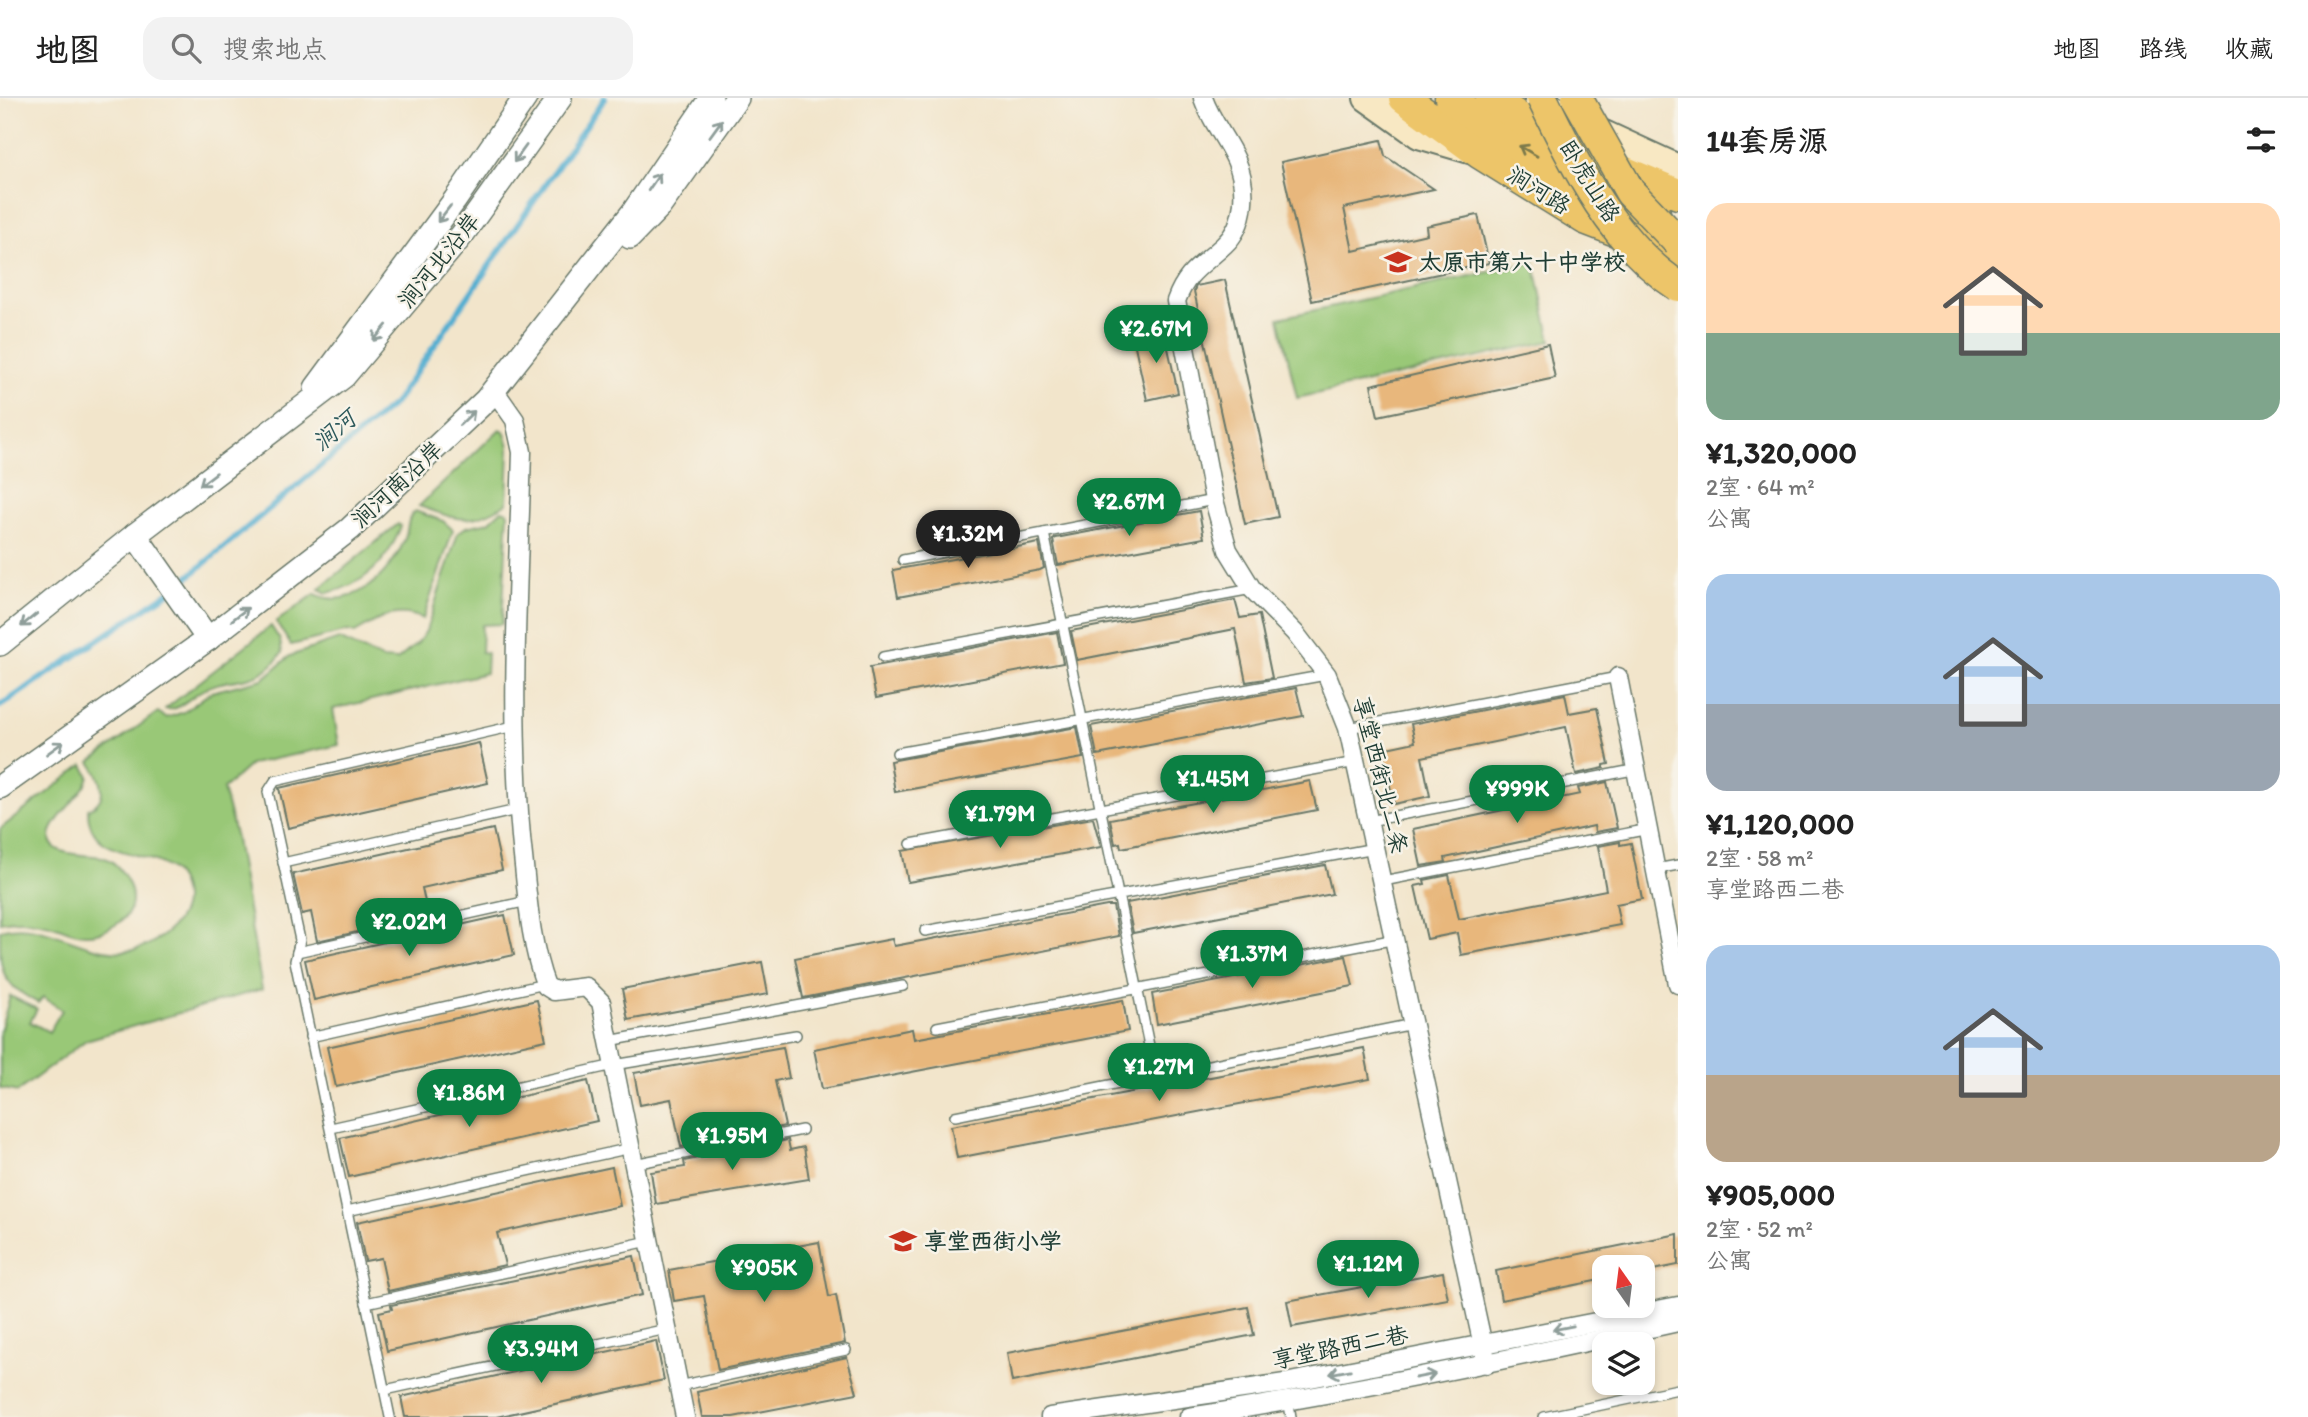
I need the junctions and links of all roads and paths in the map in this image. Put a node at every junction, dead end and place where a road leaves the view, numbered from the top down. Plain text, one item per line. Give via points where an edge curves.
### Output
1 (525, 98) edge
2 (560, 98) edge
3 (711, 98) edge
4 (737, 98) edge
5 (1203, 98) edge
6 (1367, 98) edge
7 (1404, 98) edge
8 (1450, 98) edge
9 (1536, 98) edge
10 (1542, 98) edge
11 (1577, 98) edge
12 (1491, 99) edge
13 (1479, 153) junction
14 (1678, 168) edge
15 (1678, 194) edge
16 (1678, 221) edge
17 (1678, 242) edge
18 (1678, 255) edge
19 (1678, 286) edge
20 (559, 309) junction
21 (494, 390) junction
22 (302, 407) junction
23 (1214, 500) junction
24 (1044, 533) junction
25 (136, 549) junction
26 (904, 560) dead end
27 (1252, 589) junction
28 (1063, 624) junction
29 (195, 634) junction
30 (0, 644) edge
31 (883, 657) dead end
32 (1327, 675) junction
33 (1618, 677) joint
34 (1082, 719) junction
35 (514, 726) junction
36 (1348, 728) junction
37 (897, 753) dead end
38 (1356, 762) junction
39 (1637, 769) junction
40 (0, 787) edge
41 (1101, 809) junction
42 (517, 810) junction
43 (1369, 821) junction
44 (1649, 829) junction
45 (911, 844) dead end
46 (1375, 848) junction
47 (283, 863) junction
48 (1678, 864) edge
49 (1656, 869) junction
50 (1383, 881) junction
51 (1120, 897) junction
52 (527, 901) junction
53 (925, 931) dead end
54 (1396, 939) junction
55 (297, 952) junction
56 (1678, 983) edge
57 (545, 984) junction
58 (903, 986) dead end
59 (1138, 989) junction
60 (1415, 1024) junction
61 (937, 1027) dead end
62 (796, 1035) dead end
63 (310, 1037) junction
64 (609, 1041) junction
65 (614, 1065) junction
66 (1155, 1075) junction
67 (955, 1116) dead end
68 (331, 1128) junction
69 (802, 1130) dead end
70 (632, 1156) junction
71 (347, 1211) junction
72 (649, 1241) junction
73 (366, 1303) junction
74 (1678, 1306) edge
75 (1678, 1322) edge
76 (667, 1329) junction
77 (1483, 1343) junction
78 (846, 1350) dead end
79 (1487, 1364) junction
80 (1284, 1383) junction
81 (679, 1386) junction
82 (1678, 1389) edge
83 (384, 1391) junction
84 (1290, 1409) edge
85 (682, 1416) edge
86 (390, 1417) edge
87 (1050, 1417) edge
88 (1189, 1417) edge
89 (1544, 1417) edge

1 -> 22 street, 涧河北沿岸
2 -> 22 street, 涧河北沿岸 via 462,235 344,376
20 -> 3 street, 涧河南沿岸 via 634,211
20 -> 4 street via 660,206
5 - 23 street, 享堂西街北二条 via 1210,119 1237,162 1243,195 1242,219 1233,237 1191,271 1176,301
6 - 13 main road, 涧河路 via 1419,135
7 - 13 main road, 涧河路
16 -> 8 main road, 涧河路 via 1607,196 1496,133
9 - 14 main road
10 - 19 main road, 卧虎山路, bridge via 1579,172 1632,245
11 - 17 main road, 卧虎山路, bridge via 1630,192
12 - 15 main road via 1554,142
13 - 18 main road, 涧河路 via 1585,219
20 - 21 street, 涧河南沿岸
29 -> 21 street, 涧河南沿岸 via 350,530
21 - 35 street via 515,420 522,452
22 -> 25 street, 涧河北沿岸
23 - 24 lane
23 - 27 street, 享堂西街北二条 via 1228,550
24 - 26 lane
24 - 28 lane
25 - 29 street
25 -> 30 street, 涧河北沿岸
27 - 28 lane
27 - 32 street, 享堂西街北二条
28 - 31 lane
28 - 34 lane
40 -> 29 street, 涧河南沿岸
32 - 34 lane
32 - 36 street, 享堂西街北二条
33 - 36 lane
33 - 39 street
34 - 37 lane
34 - 41 lane
35 - 42 street
35 - 47 lane via 275,781 267,796
36 - 38 street, 享堂西街北二条
38 - 41 lane
38 - 43 street, 享堂西街北二条
39 - 43 lane
39 - 44 street
41 - 45 lane
41 - 51 lane
42 - 47 lane
42 - 52 street
43 - 46 street, 享堂西街北二条
44 - 49 street
44 - 50 lane
46 - 50 street, 享堂西街北二条
46 - 51 lane
47 - 55 lane via 300,940
48 - 49 lane
49 - 56 street
50 - 54 street, 享堂西街北二条
51 - 53 lane
51 - 59 lane
52 - 55 lane
52 - 57 street
54 - 59 lane
54 - 60 street, 享堂西街北二条
55 - 63 lane
57 - 63 lane
57 - 64 street via 551,990 578,987 593,991 601,1002
58 - 64 lane
59 - 61 lane
59 - 66 lane
60 - 66 lane
60 - 77 street, 享堂西街北二条
62 - 65 lane
63 - 68 lane
64 - 65 street
65 - 68 lane
65 - 70 street
66 - 67 lane
68 - 71 lane
69 - 70 lane
70 - 71 lane
70 - 72 street
71 - 73 lane
72 - 73 lane
72 - 76 street
73 - 83 lane
74 -> 77 street, 享堂路西二巷
75 - 79 street, 享堂路西二巷
76 - 81 street
76 - 83 lane
77 - 79 street, 享堂西街北二条
77 -> 80 street, 享堂路西二巷
78 - 81 lane
84 -> 79 street, 享堂路西二巷
80 - 84 lane
80 - 87 street, 享堂路西二巷
81 - 85 street
82 - 89 lane
83 - 86 lane
84 - 88 street, 享堂路西二巷

